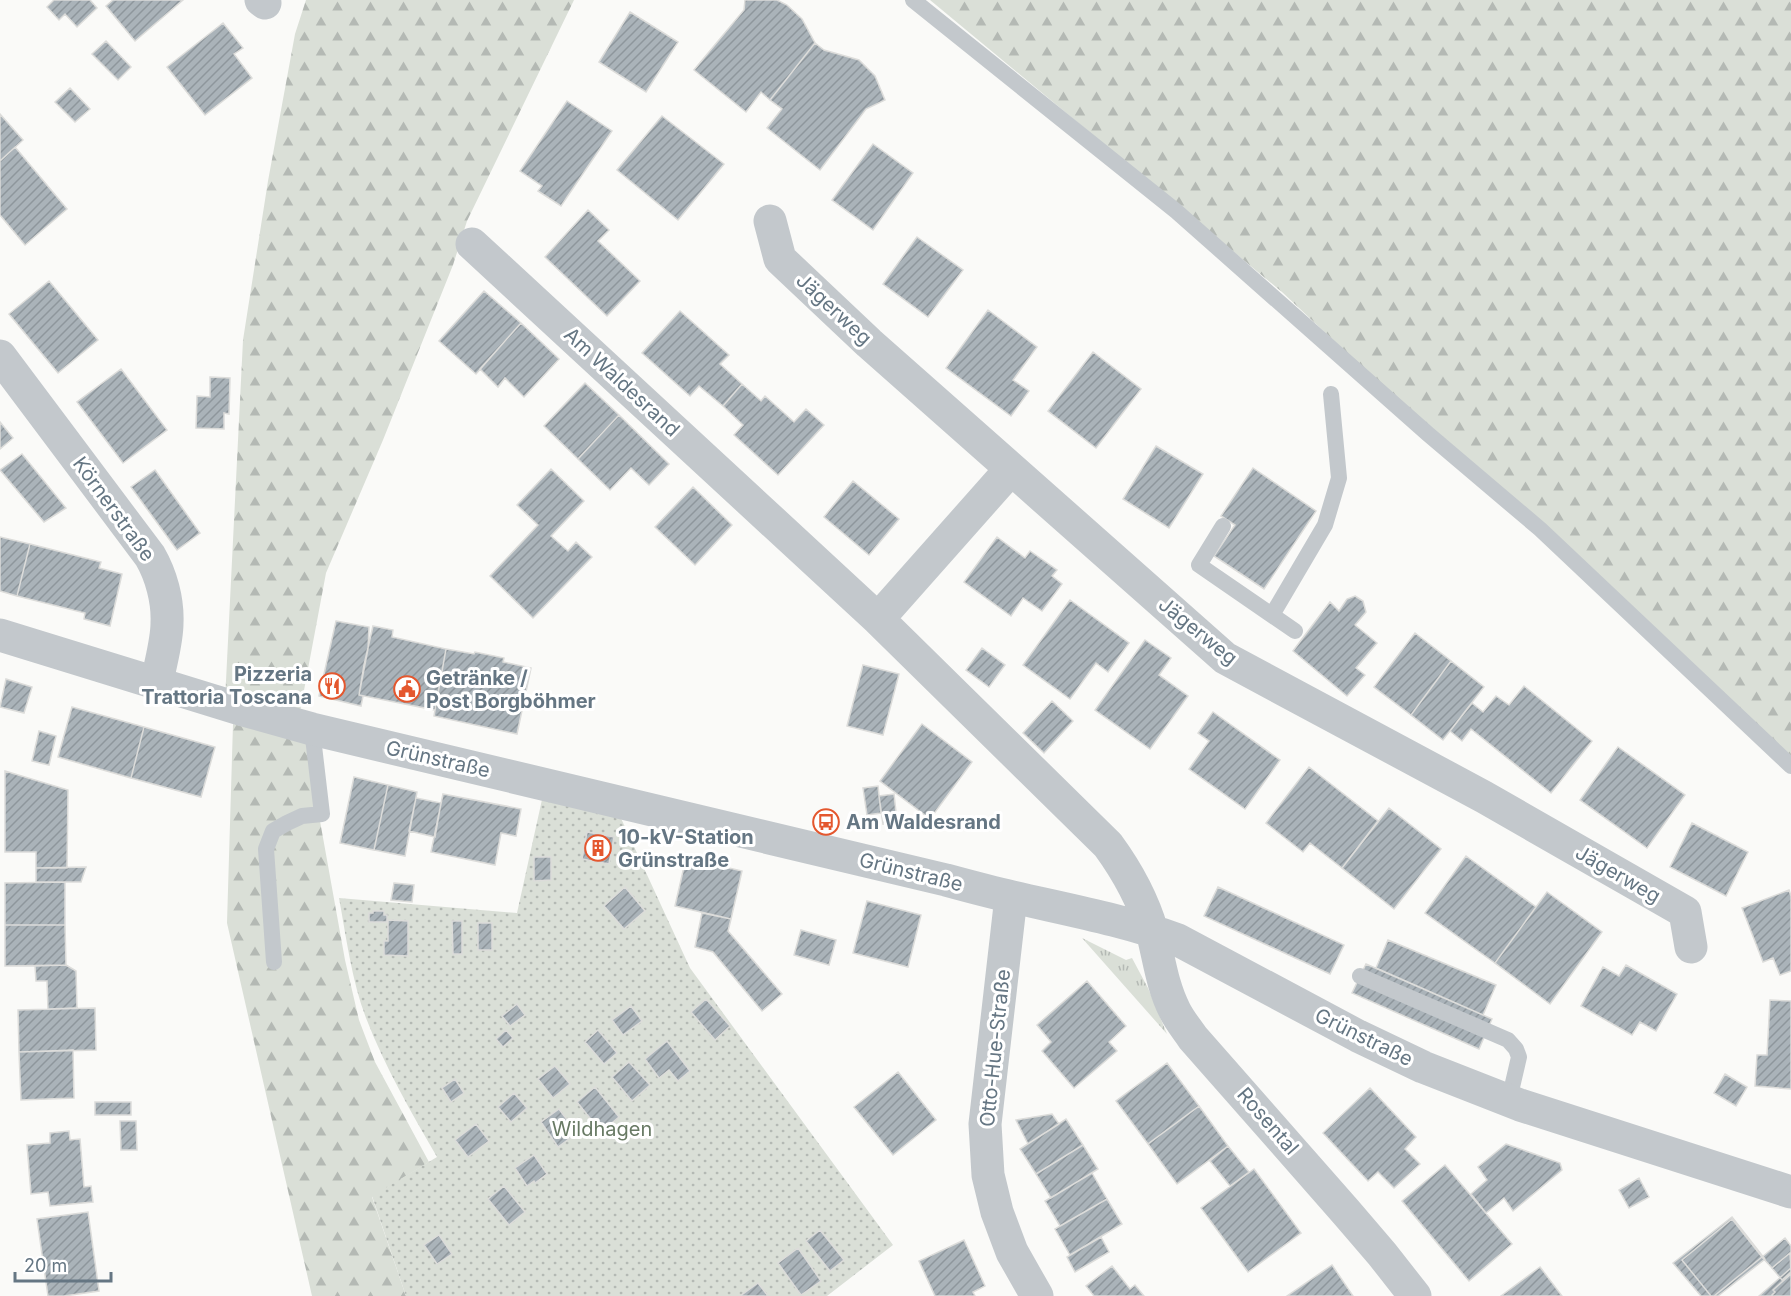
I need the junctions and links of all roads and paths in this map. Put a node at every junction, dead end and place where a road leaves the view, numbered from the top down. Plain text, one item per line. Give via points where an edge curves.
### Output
1 (913, 0) edge
2 (770, 221) dead end
3 (472, 244) dead end
4 (0, 356) edge
5 (1331, 394) dead end
6 (1011, 470) junction
7 (1223, 526) dead end
8 (1272, 615) junction
9 (878, 619) junction
10 (1295, 631) dead end
11 (0, 635) edge
12 (157, 683) junction
13 (312, 729) junction
14 (1791, 766) edge
15 (1011, 897) junction
16 (1152, 930) junction
17 (1690, 947) dead end
18 (274, 962) dead end
19 (1360, 976) dead end
20 (1509, 1100) junction
21 (1791, 1192) edge
22 (1037, 1296) edge
23 (1415, 1296) edge

1 - 14 lane via 1176,211 1540,529
2 - 6 street, Jägerweg via 780,259
3 - 9 street, Am Waldesrand
4 - 12 street, Körnerstraße via 158,570 168,624
5 - 8 lane via 1339,478 1325,525
6 - 9 street
6 - 17 street, Jägerweg via 1225,658 1484,797 1685,912
7 - 8 lane via 1199,565
8 - 10 lane
9 - 16 street, Am Waldesrand via 1108,845 1132,881
11 - 12 street, Grünstraße
12 - 13 street, Grünstraße
13 - 15 street, Grünstraße
13 - 18 lane via 322,814 302,816 273,831 266,849
15 - 16 street, Grünstraße
15 - 22 street, Otto-Hue-Straße via 985,1124 987,1168 1012,1252
16 - 20 street, Grünstraße via 1423,1067
16 - 23 street, Rosental via 1167,993 1193,1038
19 - 20 lane via 1508,1040 1520,1057
20 - 21 street, Grünstraße

